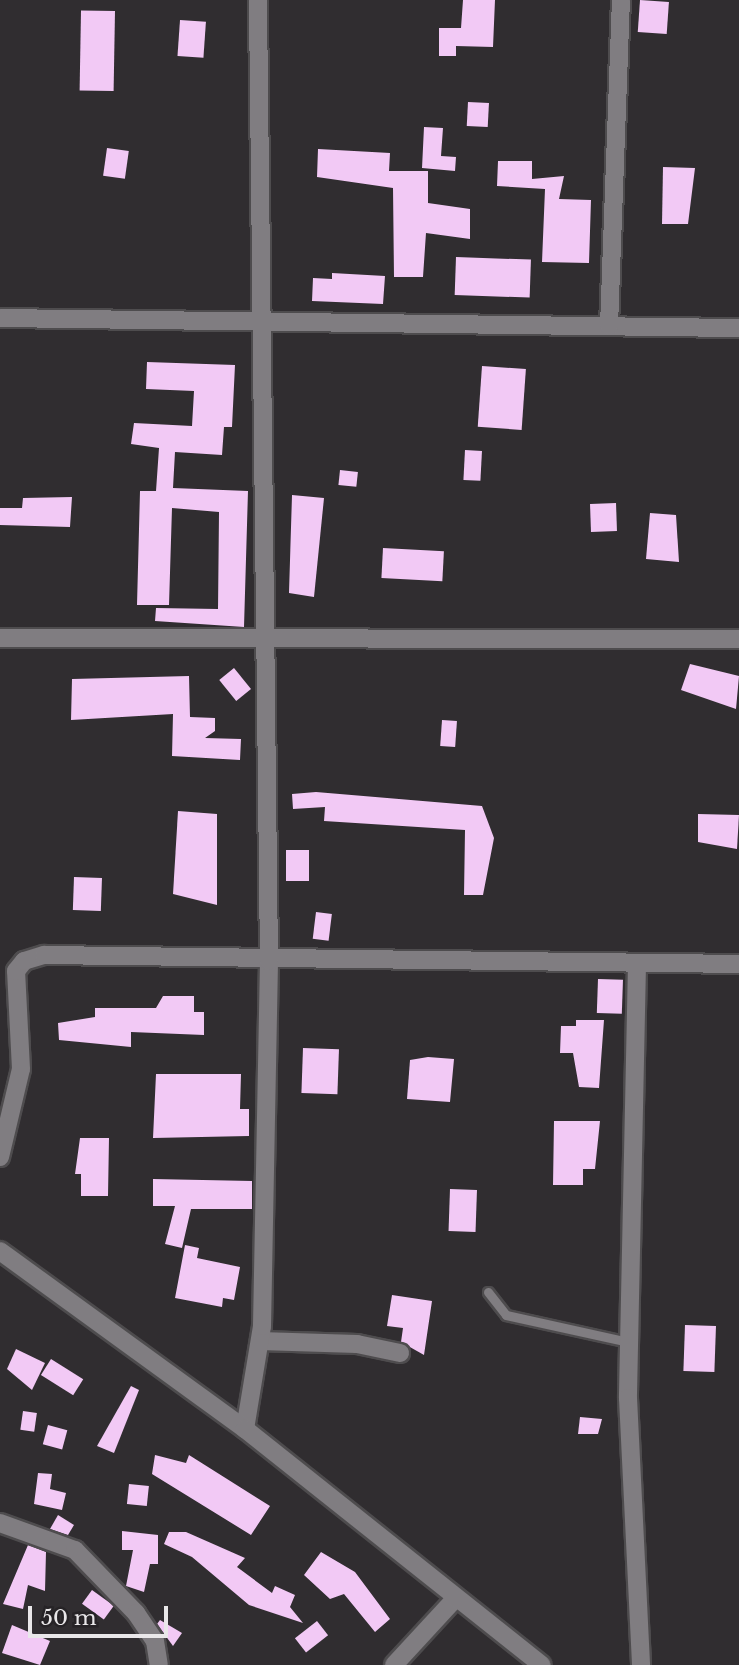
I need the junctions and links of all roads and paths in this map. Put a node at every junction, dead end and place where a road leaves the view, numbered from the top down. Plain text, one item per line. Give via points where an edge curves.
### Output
1 (258, 0) edge
2 (621, 0) edge
3 (0, 318) edge
4 (264, 322) junction
5 (609, 326) junction
6 (739, 328) edge
7 (0, 638) edge
8 (739, 639) edge
9 (268, 643) junction
10 (269, 961) junction
11 (637, 964) junction
12 (739, 964) edge
13 (0, 1157) edge
14 (0, 1251) edge
15 (488, 1292) dead end
16 (260, 1341) junction
17 (629, 1342) junction
18 (400, 1353) dead end
19 (245, 1429) junction
20 (0, 1523) edge
21 (455, 1599) junction
22 (159, 1665) edge
23 (394, 1665) edge
24 (542, 1665) edge
25 (640, 1665) edge

1 - 4 street
2 - 5 street
3 - 4 street
4 - 5 street
4 - 9 street
5 - 6 street
7 - 9 street
8 - 9 street via 357,636
9 - 10 street
10 - 11 street
10 - 13 street via 44,956 24,961 16,971 21,1069
10 - 16 street
11 - 12 street
11 - 17 street
14 - 19 street
15 - 17 lane via 506,1315
16 - 18 street via 357,1344
16 - 19 street
17 - 25 street
19 - 21 street
20 - 22 street via 75,1550 136,1613 155,1642
21 - 23 street
21 - 24 street

